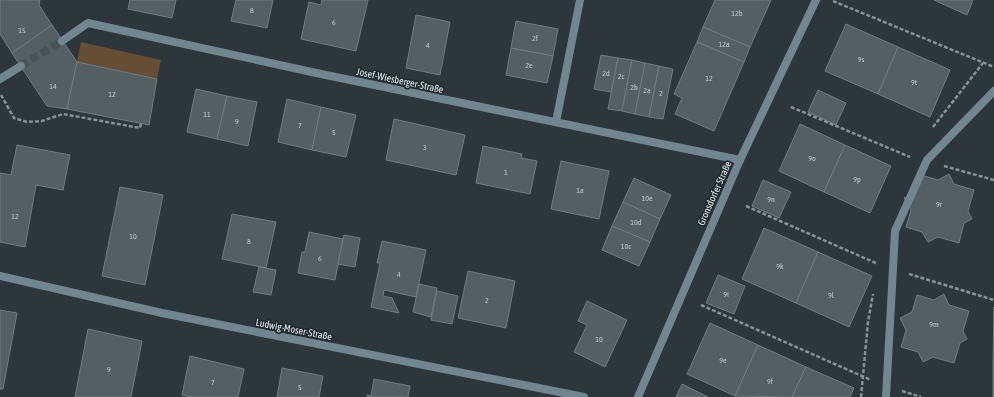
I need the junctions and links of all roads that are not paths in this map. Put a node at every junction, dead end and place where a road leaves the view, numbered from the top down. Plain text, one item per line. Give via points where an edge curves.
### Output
1 (580, 0) edge
2 (816, 0) edge
3 (62, 41) tunnel mouth
4 (21, 66) tunnel mouth
5 (0, 79) edge
6 (994, 91) edge
7 (556, 122) junction
8 (740, 160) junction
9 (0, 276) edge
10 (584, 397) edge
11 (638, 397) edge
12 (886, 397) edge

1 - 7 street
2 - 8 street, Gronsdorfer Straße
3 - 7 street, Josef-Wiesberger-Straße via 88,23
4 - 5 street
6 - 12 street via 927,160 895,231
7 - 8 street, Josef-Wiesberger-Straße
8 - 11 street, Gronsdorfer Straße
9 - 10 street, Ludwig-Moser-Straße via 162,313

